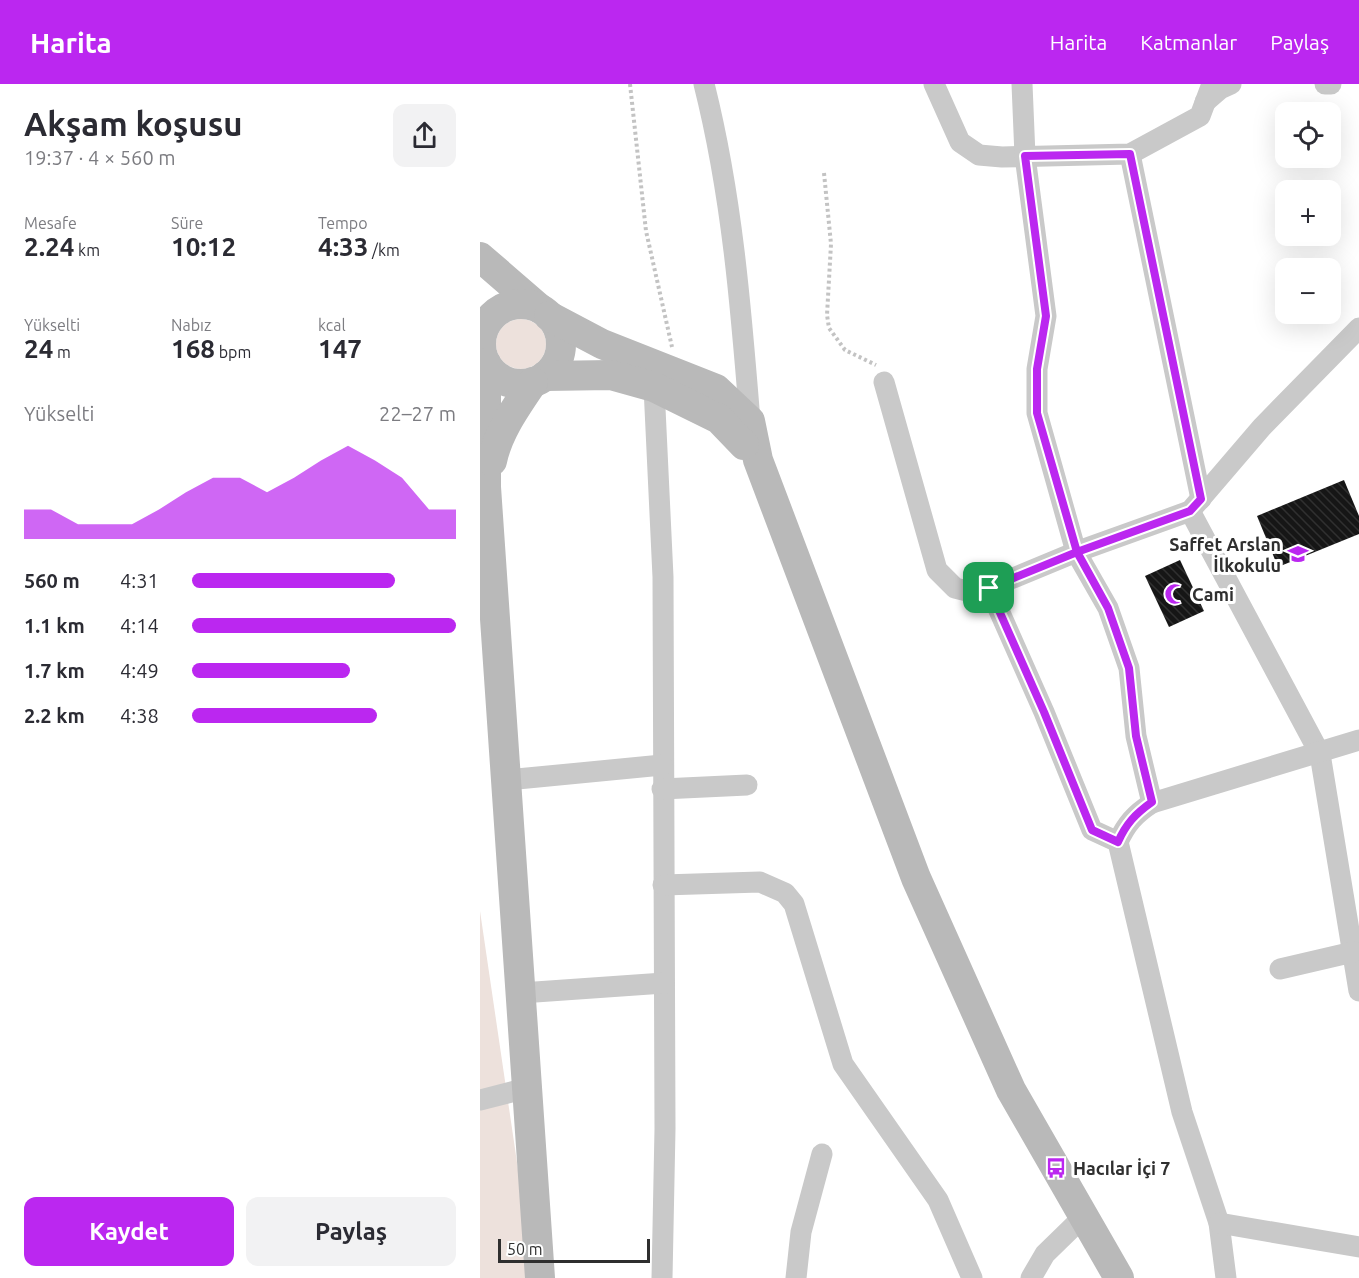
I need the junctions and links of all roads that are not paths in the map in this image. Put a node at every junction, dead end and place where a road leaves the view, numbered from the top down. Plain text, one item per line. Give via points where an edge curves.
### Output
1 (704, 84) edge
2 (934, 84) edge
3 (1022, 84) edge
4 (1231, 84) edge
5 (1325, 84) edge
6 (1331, 84) edge
7 (1208, 93) edge
8 (1130, 154) junction
9 (1025, 156) junction
10 (480, 256) edge
11 (544, 312) junction
12 (1359, 328) edge
13 (482, 344) edge
14 (1352, 351) edge
15 (539, 379) junction
16 (665, 380) junction
17 (884, 382) road end
18 (750, 421) junction
19 (758, 460) junction
20 (486, 487) junction
21 (1195, 505) junction
22 (1077, 552) junction
23 (989, 588) junction
24 (1359, 740) edge
25 (1320, 754) junction
26 (662, 765) junction
27 (507, 780) junction
28 (747, 785) dead end
29 (662, 789) junction
30 (1152, 802) junction
31 (1118, 842) junction
32 (663, 885) junction
33 (1353, 952) junction
34 (1280, 969) dead end
35 (664, 983) junction
36 (1359, 991) edge
37 (521, 993) junction
38 (527, 1088) junction
39 (480, 1100) edge
40 (822, 1154) dead end
41 (1084, 1216) junction
42 (1219, 1223) junction
43 (1359, 1246) edge
44 (540, 1278) edge
45 (662, 1278) edge
46 (796, 1278) edge
47 (972, 1278) edge
48 (1031, 1278) edge
49 (1119, 1278) edge
50 (1227, 1278) edge

1 - 18 street via 738,274
2 - 9 street via 954,132 969,150 979,155
3 - 9 street
4 - 7 street
5 - 6 street
7 - 8 street via 1200,116
8 - 9 street
8 - 21 street
9 - 22 street via 1046,316 1037,369 1037,413
10 - 11 street
11 - 13 street via 527,305 502,309 492,316
11 - 15 street via 559,333 560,354 555,366
11 - 16 street
12 - 14 street
13 - 15 street via 506,381 519,384
13 - 20 street
14 - 21 street via 1262,427
15 - 16 street via 611,375
15 - 20 street via 515,408 496,445
16 - 18 street via 716,389
16 - 19 street via 718,419
16 - 26 street
17 - 23 street via 937,570 955,588
18 - 19 street
19 - 41 street via 916,878 1011,1090
20 - 27 street
21 - 22 street
21 - 25 street
22 - 23 street
22 - 30 street via 1108,608 1129,668 1136,736
23 - 31 street via 1092,830
24 - 25 street
25 - 30 street
25 - 33 street
26 - 27 street
26 - 29 street
27 - 37 street
28 - 29 street
29 - 32 street
30 - 31 street via 1125,826
31 - 42 street via 1182,1112
32 - 35 street
32 - 47 street via 760,882 785,893 794,904 843,1064 938,1200
33 - 34 street
33 - 36 street
35 - 37 street
35 - 45 street
37 - 38 street
38 - 39 street
38 - 44 street
40 - 46 street via 801,1232
41 - 48 street via 1045,1254
41 - 49 street
42 - 43 street
42 - 50 street

